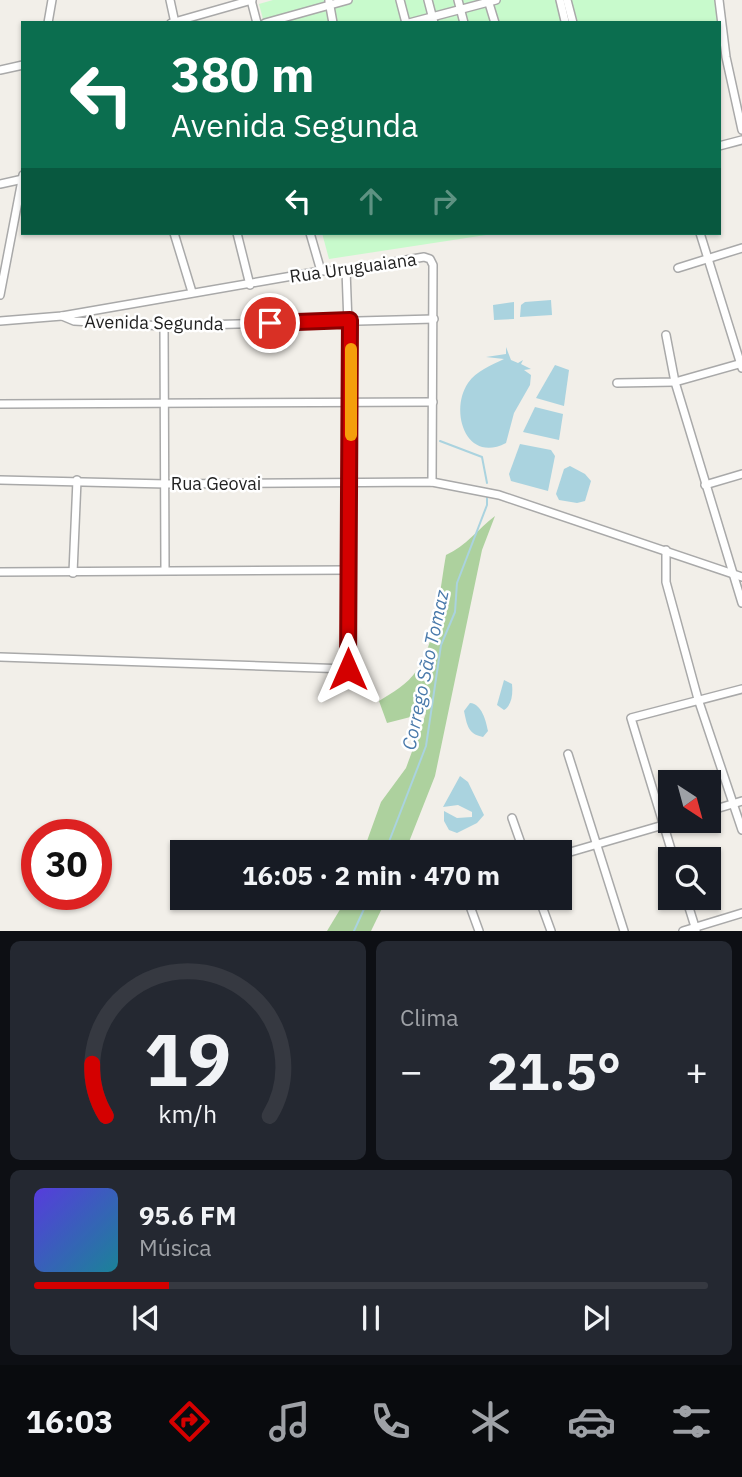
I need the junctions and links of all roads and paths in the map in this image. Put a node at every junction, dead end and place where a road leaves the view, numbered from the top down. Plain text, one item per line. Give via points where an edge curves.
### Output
1 (52, 0) edge
2 (170, 0) edge
3 (251, 0) edge
4 (348, 0) edge
5 (400, 0) edge
6 (428, 0) edge
7 (458, 0) edge
8 (561, 0) edge
9 (567, 0) edge
10 (719, 0) edge
11 (491, 1) edge
12 (329, 2) edge
13 (460, 10) junction
14 (433, 20) edge
15 (48, 21) edge
16 (173, 21) edge
17 (177, 21) edge
18 (256, 21) edge
19 (271, 21) edge
20 (333, 21) edge
21 (406, 21) edge
22 (463, 21) edge
23 (495, 21) edge
24 (567, 21) edge
25 (567, 21) edge
26 (21, 65) edge
27 (0, 69) edge
28 (742, 130) edge
29 (742, 140) edge
30 (721, 145) edge
31 (21, 178) edge
32 (21, 183) edge
33 (0, 184) edge
34 (175, 235) edge
35 (238, 235) edge
36 (311, 235) edge
37 (701, 235) edge
38 (742, 248) edge
39 (708, 258) junction
40 (678, 268) dead end
41 (346, 270) junction
42 (321, 271) junction
43 (250, 285) junction
44 (191, 292) junction
45 (0, 295) edge
46 (62, 316) junction
47 (434, 319) junction
48 (350, 320) junction
49 (0, 321) edge
50 (164, 326) junction
51 (666, 335) dead end
52 (742, 364) edge
53 (675, 382) junction
54 (617, 383) dead end
55 (433, 402) junction
56 (0, 404) edge
57 (351, 404) junction
58 (164, 405) junction
59 (742, 474) edge
60 (0, 480) edge
61 (76, 480) junction
62 (432, 482) junction
63 (166, 484) junction
64 (350, 485) junction
65 (705, 485) junction
66 (666, 550) junction
67 (165, 569) junction
68 (348, 570) junction
69 (0, 572) edge
70 (73, 573) junction
71 (732, 573) junction
72 (742, 577) edge
73 (742, 603) edge
74 (0, 657) edge
75 (742, 689) edge
76 (698, 699) junction
77 (568, 754) dead end
78 (738, 802) edge
79 (721, 807) edge
80 (658, 808) edge
81 (512, 818) dead end
82 (658, 826) edge
83 (742, 830) edge
84 (520, 840) edge
85 (596, 845) junction
86 (572, 852) edge
87 (471, 910) edge
88 (544, 910) edge
89 (690, 910) edge
90 (742, 914) edge
91 (696, 929) edge
92 (478, 931) edge
93 (551, 931) edge
94 (624, 931) edge
95 (683, 931) edge

1 - 15 street
2 - 16 street
3 - 17 street
3 - 18 street
4 - 12 street
5 - 21 street
6 - 14 street
7 - 13 street
8 - 24 street
9 - 25 street
10 - 28 street
11 - 13 street
11 - 23 street
12 - 19 street
12 - 20 street
13 - 14 street
13 - 22 street
26 - 27 street
29 - 30 street
31 - 33 street
32 - 45 street
34 - 44 street
35 - 43 street
36 - 42 street
37 - 39 street
38 - 39 street
39 - 40 street
39 - 52 street
41 - 42 street, Rua Uruguaiana
41 - 47 street, Rua Uruguaiana via 424,257 433,265
41 - 48 street
42 - 43 street, Rua Uruguaiana
43 - 44 street, Rua Uruguaiana
44 - 46 street, Rua Uruguaiana
46 - 49 street, Avenida Segunda
46 - 50 street, Avenida Segunda via 74,321
47 - 48 street, Avenida Segunda
47 - 55 street
48 - 50 street, Avenida Segunda
48 - 57 street
50 - 58 street
51 - 53 street
52 - 53 street
53 - 54 street
53 - 65 street
55 - 57 street
55 - 62 street
56 - 58 street
57 - 58 street
57 - 64 street
58 - 63 street
59 - 65 street
60 - 61 street, Rua Geovai
61 - 63 street, Rua Geovai
61 - 70 street
62 - 64 street, Rua Geovai
62 - 66 street, Rua Geovai via 499,495
63 - 64 street, Rua Geovai
63 - 67 street
64 - 68 street
65 - 71 street
66 - 71 street, Rua Geovai
66 - 76 street via 666,582
67 - 68 street
67 - 70 street
68 - 74 street via 348,669
69 - 70 street
71 - 72 street, Rua Geovai
71 - 73 street
75 - 76 street
76 - 78 street
76 - 80 street via 631,718
77 - 85 street
78 - 79 street
78 - 83 street
81 - 84 street
82 - 85 street
85 - 86 street
85 - 94 street
87 - 92 street
88 - 93 street
89 - 91 street
90 - 91 street
91 - 95 street

